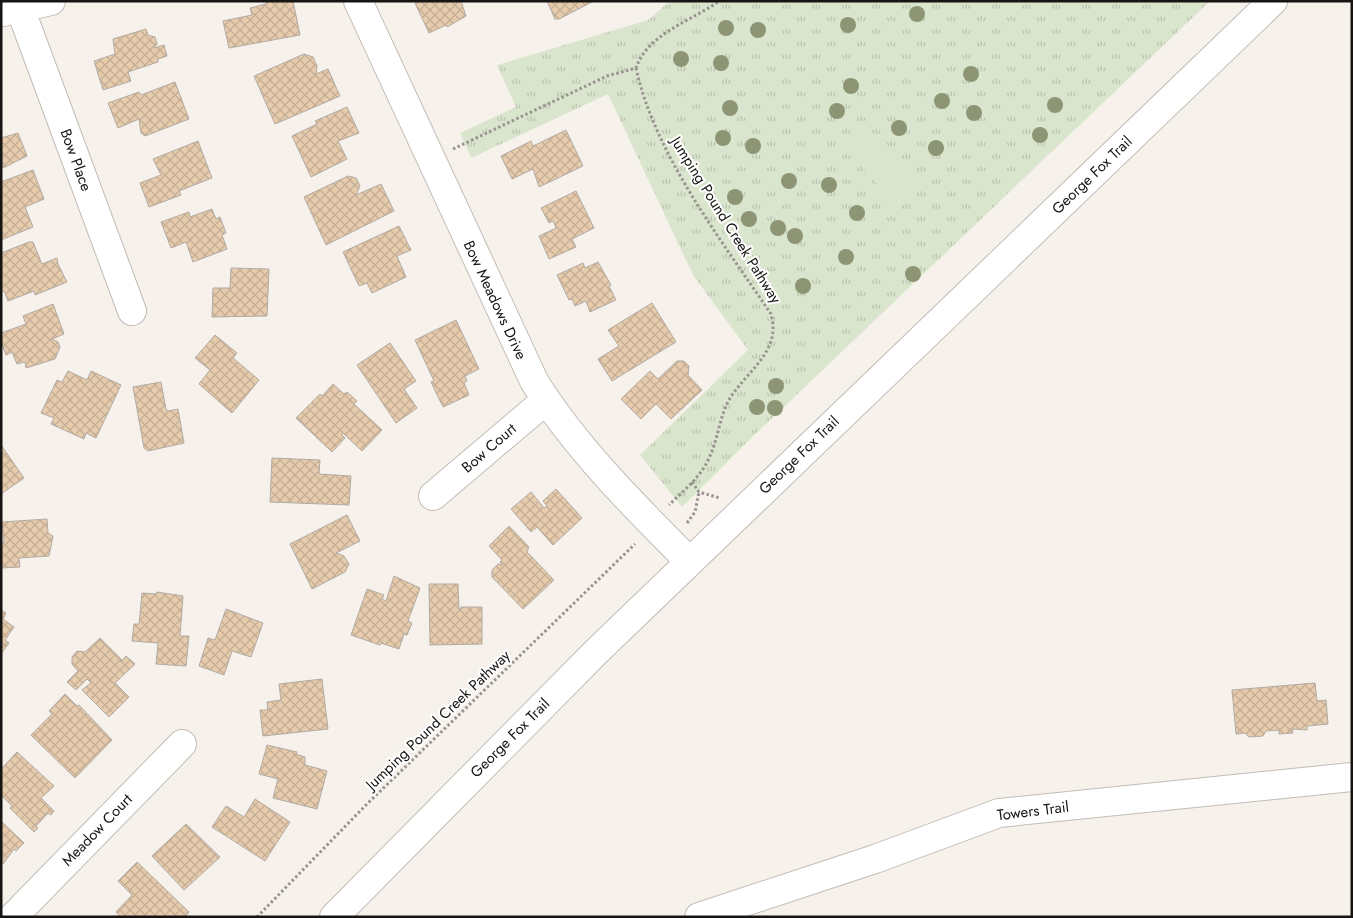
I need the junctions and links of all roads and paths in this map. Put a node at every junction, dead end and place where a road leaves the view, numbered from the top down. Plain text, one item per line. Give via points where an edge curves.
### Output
1 (51, 1) edge
2 (358, 1) edge
3 (719, 1) edge
4 (1273, 1) edge
5 (10, 10) edge
6 (636, 68) junction
7 (450, 151) dead end
8 (132, 311) dead end
9 (546, 401) junction
10 (692, 482) junction
11 (699, 492) dead end
12 (433, 496) dead end
13 (668, 505) dead end
14 (637, 542) dead end
15 (689, 560) junction
16 (182, 744) dead end
17 (1352, 777) edge
18 (13, 917) edge
19 (257, 917) edge
20 (334, 917) edge
21 (699, 917) edge

1 - 5 street
2 - 9 street, Bow Meadows Drive via 523,362
3 - 6 path via 657,40 638,61
4 - 15 street, George Fox Trail
5 - 8 street, Bow Place
6 - 7 path via 606,76
6 - 10 path, Jumping Pound Creek Pathway via 653,123 707,217 771,314 774,326 771,344 729,400 710,456
9 - 12 street, Bow Court
9 - 15 street, Bow Meadows Drive via 578,442
10 - 11 path
10 - 13 path, Jumping Pound Creek Pathway
14 - 19 path, Jumping Pound Creek Pathway via 366,805
15 - 20 street, George Fox Trail
16 - 18 street, Meadow Court
17 - 21 street, Towers Trail via 999,813 875,859

